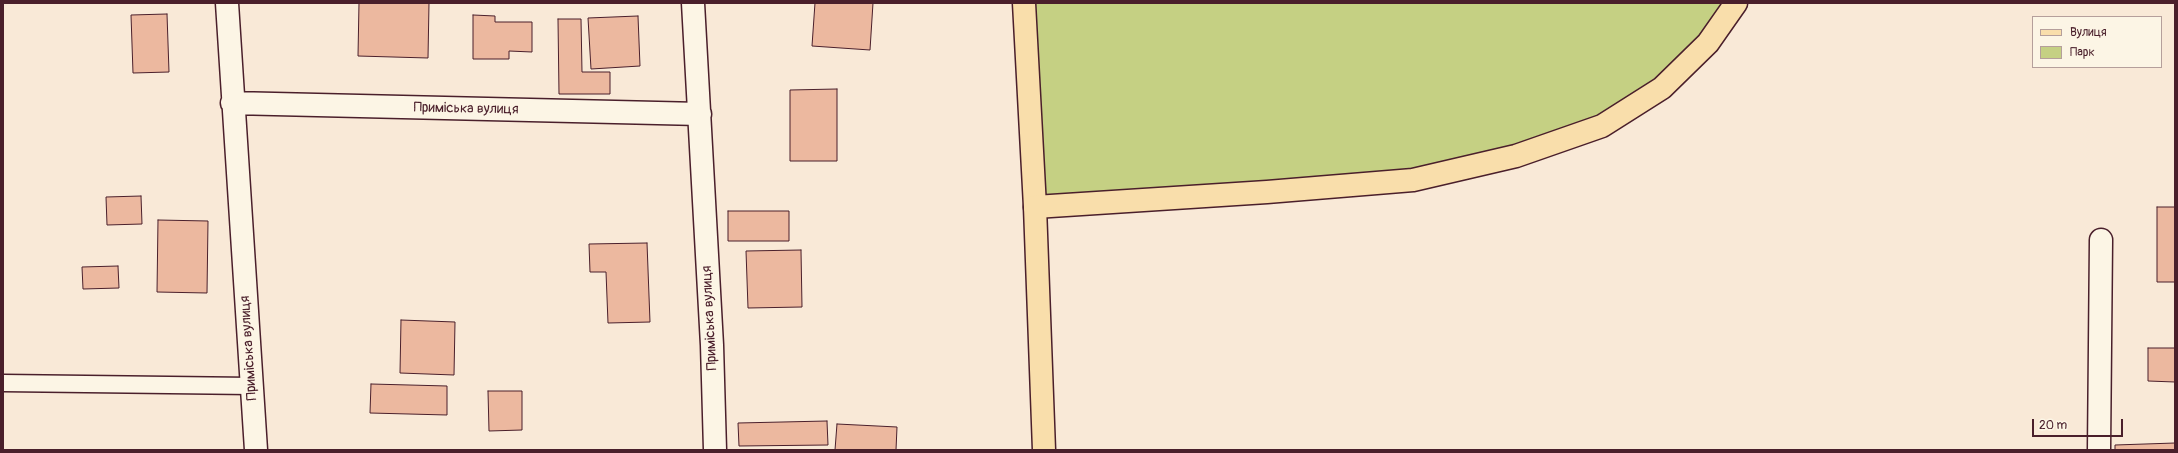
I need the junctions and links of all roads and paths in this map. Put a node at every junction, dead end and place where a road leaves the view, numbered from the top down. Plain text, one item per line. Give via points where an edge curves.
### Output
1 (227, 3) edge
2 (694, 3) edge
3 (1736, 3) edge
4 (1024, 4) edge
5 (232, 103) junction
6 (700, 114) junction
7 (1035, 208) junction
8 (2101, 240) dead end
9 (3, 382) edge
10 (252, 386) junction
11 (256, 450) edge
12 (715, 450) edge
13 (1044, 450) edge
14 (2099, 450) edge

1 - 5 street, Приміська вулиця
2 - 6 street, Приміська вулиця
3 - 7 main road via 1708,43 1662,88 1602,126 1516,156 1413,180
4 - 7 main road
5 - 6 street, Приміська вулиця
5 - 10 street, Приміська вулиця
6 - 12 street, Приміська вулиця
7 - 13 main road
8 - 14 street
9 - 10 lane
10 - 11 street, Приміська вулиця

